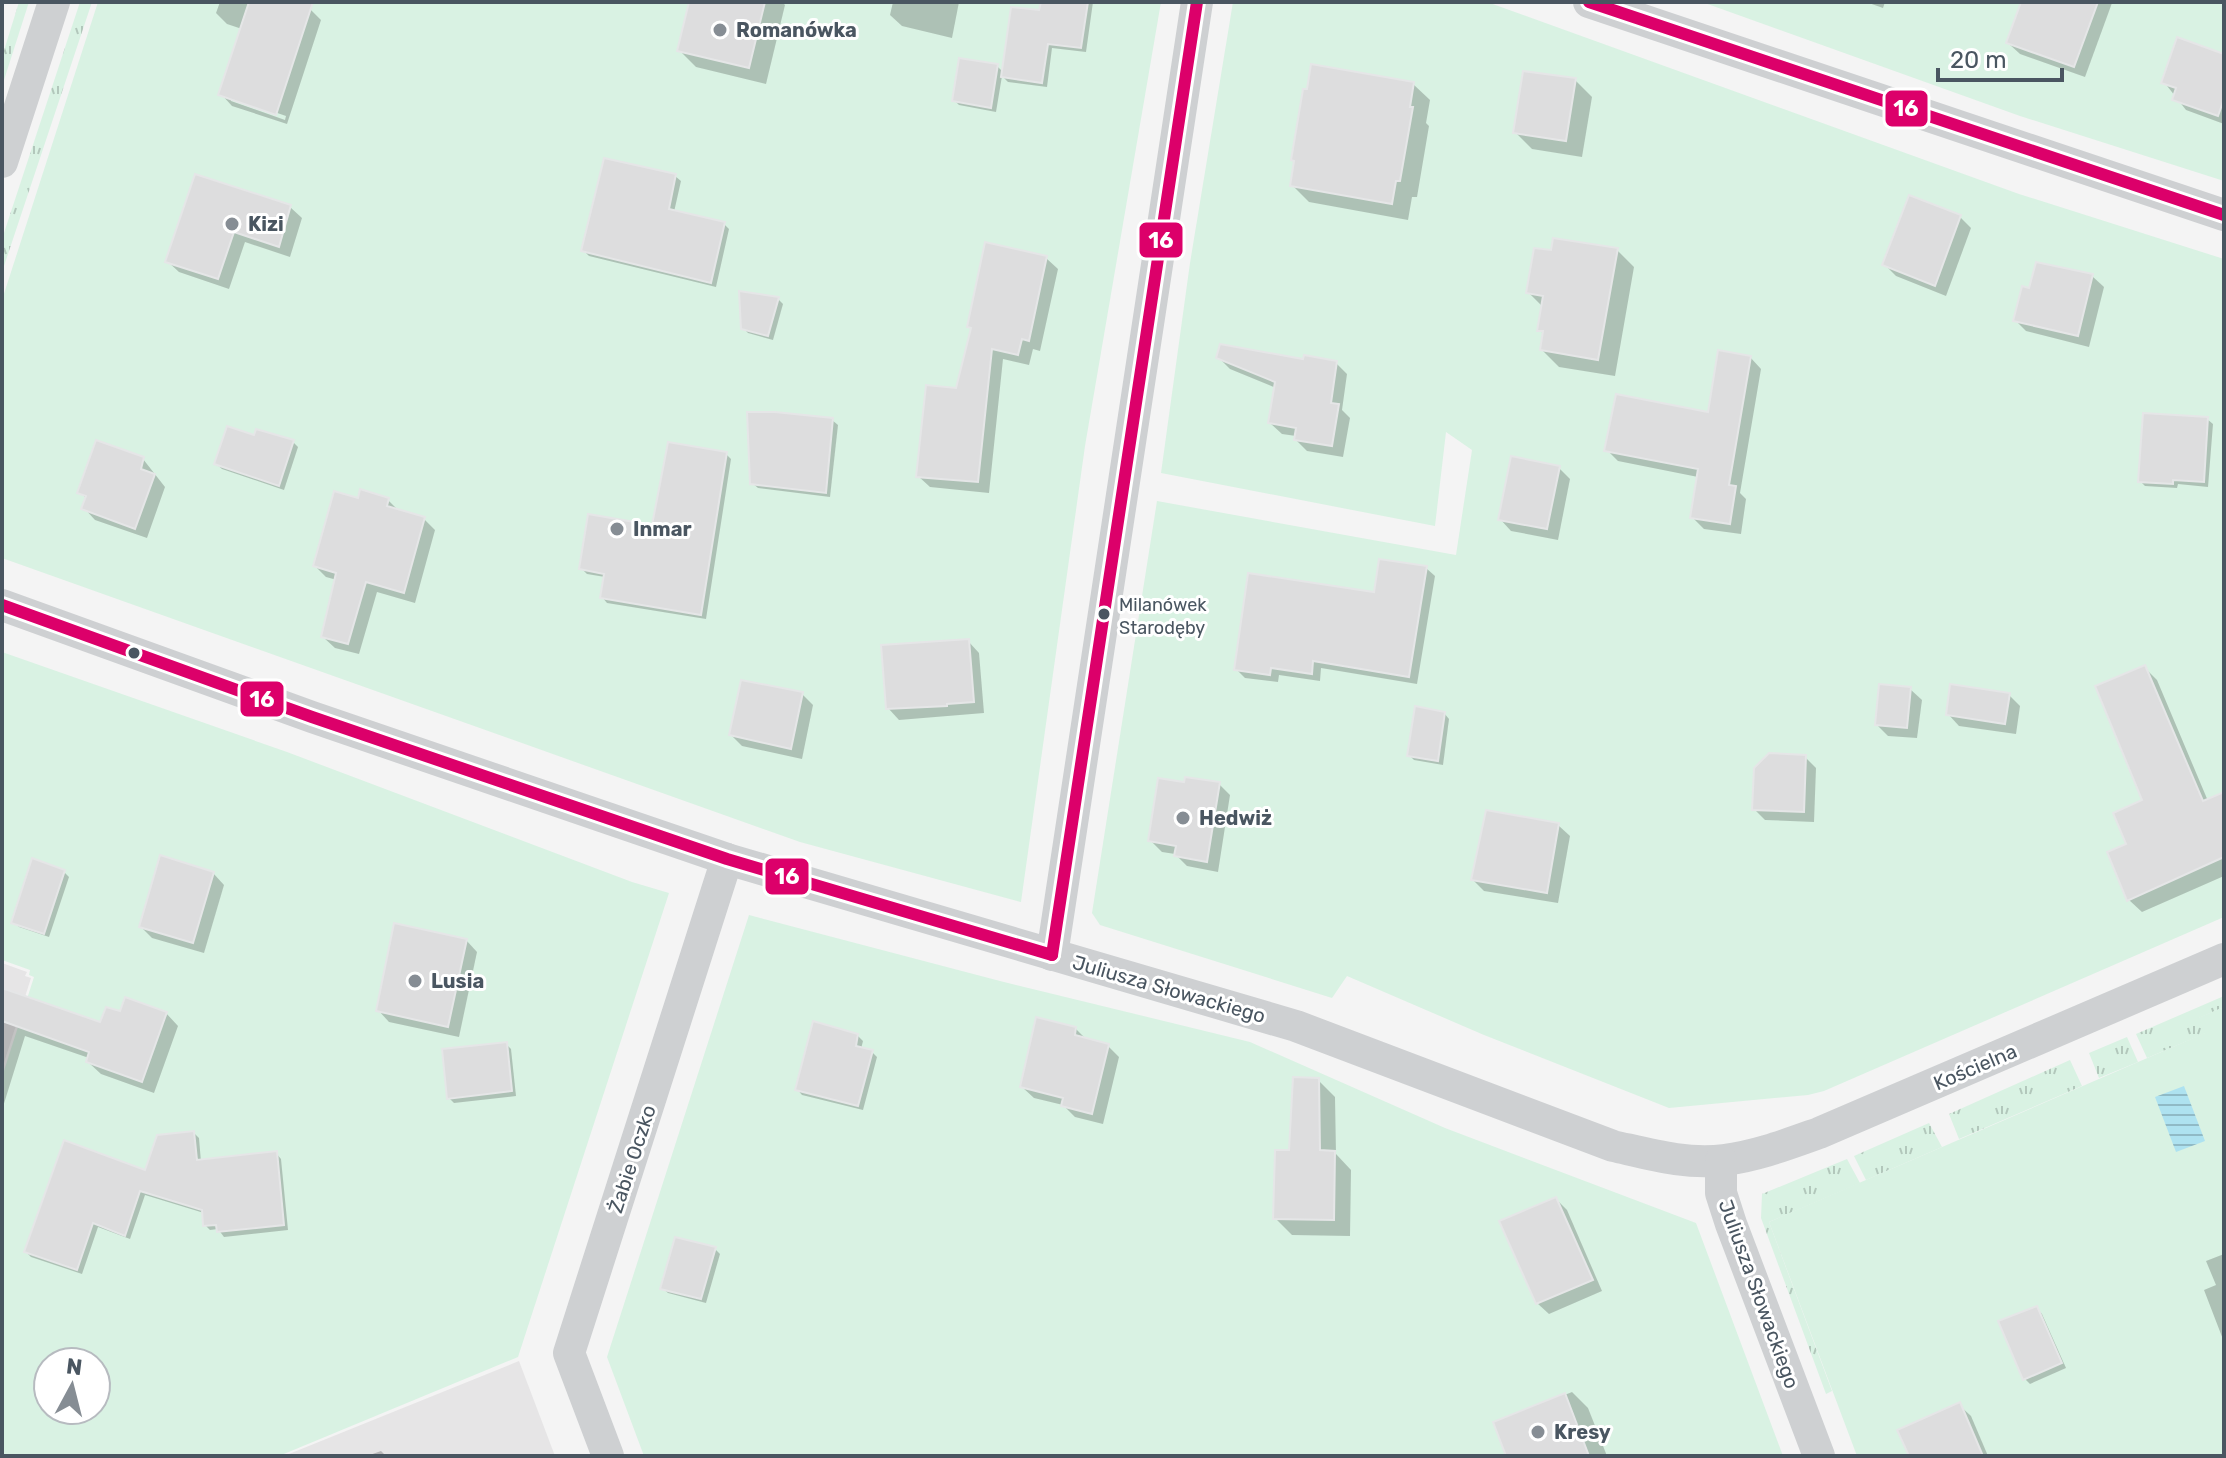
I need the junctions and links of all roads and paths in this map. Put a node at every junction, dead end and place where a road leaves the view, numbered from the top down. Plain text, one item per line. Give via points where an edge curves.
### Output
1 (54, 2) edge
2 (1197, 2) edge
3 (1589, 2) edge
4 (2, 162) edge
5 (2224, 215) edge
6 (2, 605) edge
7 (727, 859) junction
8 (1052, 955) junction
9 (2224, 959) edge
10 (1721, 1161) junction
11 (608, 1456) edge
12 (1819, 1456) edge

1 - 4 street
2 - 8 street
3 - 5 street
6 - 7 street, Juliusza Słowackiego
7 - 8 street, Juliusza Słowackiego
7 - 11 street, Żabie Oczko via 569,1353
8 - 10 street, Juliusza Słowackiego via 1296,1026 1613,1146
9 - 10 street, Kościelna via 1819,1133
10 - 12 street, Juliusza Słowackiego via 1721,1193 1731,1224

